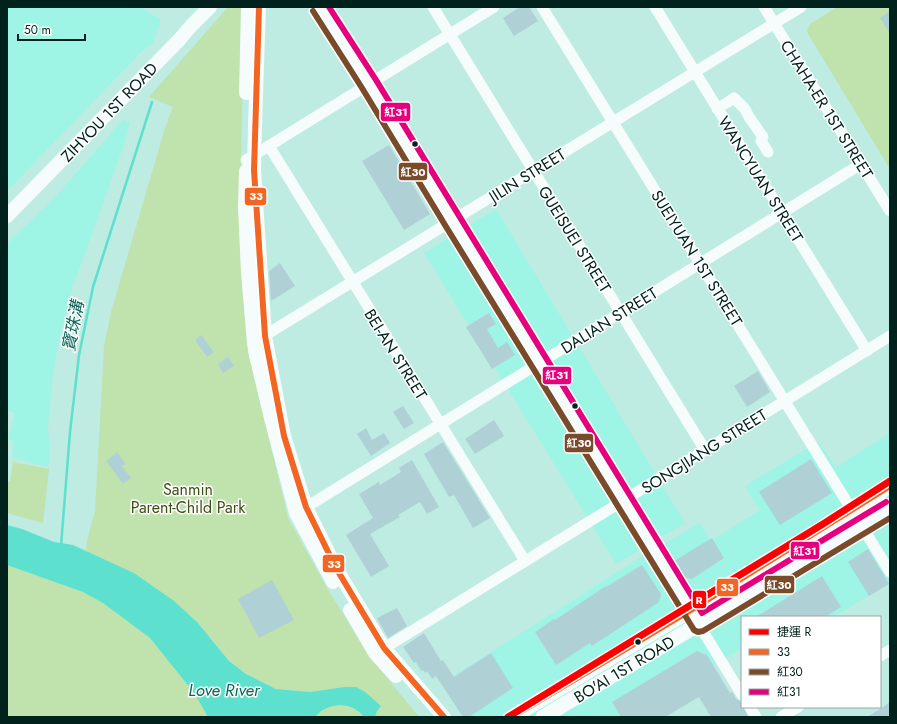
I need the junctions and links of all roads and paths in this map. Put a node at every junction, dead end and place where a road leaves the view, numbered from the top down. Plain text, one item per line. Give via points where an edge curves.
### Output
1 (210, 7) edge
2 (248, 7) edge
3 (260, 7) edge
4 (320, 7) edge
5 (433, 7) edge
6 (494, 7) edge
7 (542, 7) edge
8 (655, 7) edge
9 (764, 7) edge
10 (801, 7) edge
11 (774, 23) junction
12 (450, 34) junction
13 (695, 72) junction
14 (369, 84) junction
15 (718, 109) junction
16 (612, 122) junction
17 (269, 146) junction
18 (768, 152) dead end
19 (250, 158) junction
20 (861, 164) junction
21 (533, 172) junction
22 (890, 211) edge
23 (782, 213) junction
24 (7, 216) edge
25 (452, 221) junction
26 (700, 264) junction
27 (352, 282) junction
28 (620, 313) junction
29 (890, 336) edge
30 (259, 340) junction
31 (866, 351) junction
32 (539, 363) junction
33 (785, 401) junction
34 (440, 424) junction
35 (705, 450) junction
36 (890, 486) edge
37 (623, 500) junction
38 (852, 509) junction
39 (890, 509) edge
40 (301, 510) junction
41 (862, 526) junction
42 (524, 561) junction
43 (890, 572) edge
44 (691, 610) junction
45 (699, 624) junction
46 (890, 650) edge
47 (380, 651) junction
48 (881, 655) edge
49 (741, 693) edge
50 (751, 708) edge
51 (796, 708) edge
52 (432, 717) edge
53 (444, 717) edge
54 (512, 717) edge
55 (543, 717) edge
56 (756, 717) edge
57 (781, 717) edge

1 - 24 street, ZIHYOU 1ST ROAD
2 - 19 street
3 - 19 street
4 - 14 street
5 - 12 street, GUEISUEI STREET
6 - 12 street
7 - 16 street, SUEIYUAN 1ST STREET
8 - 13 street, WANCYUAN STREET
9 - 11 street, CHAHA-ER 1ST STREET
10 - 11 street, JILIN STREET
11 - 13 street, JILIN STREET
11 - 20 street, CHAHA-ER 1ST STREET
12 - 14 street
12 - 21 street, GUEISUEI STREET
13 - 15 street, WANCYUAN STREET
13 - 16 street, JILIN STREET
14 - 17 street
14 - 25 street
15 - 18 street via 734,98 745,109 763,137 761,141
15 - 23 street, WANCYUAN STREET
16 - 21 street, JILIN STREET
16 - 26 street, SUEIYUAN 1ST STREET
17 - 19 street
17 - 27 street, BEI-AN STREET
19 - 30 street via 245,207 248,272
20 - 22 street, CHAHA-ER 1ST STREET
20 - 23 street, DALIAN STREET
21 - 25 street, JILIN STREET
21 - 28 street, GUEISUEI STREET
23 - 26 street, DALIAN STREET
23 - 31 street, WANCYUAN STREET
25 - 27 street, JILIN STREET
25 - 32 street
26 - 28 street, DALIAN STREET
26 - 33 street, SUEIYUAN 1ST STREET
27 - 30 street, JILIN STREET
27 - 34 street, BEI-AN STREET
28 - 32 street, DALIAN STREET
28 - 35 street, GUEISUEI STREET
29 - 31 street, SONGJIANG STREET
30 - 40 street via 272,422
31 - 33 street, SONGJIANG STREET
32 - 34 street, DALIAN STREET
32 - 37 street
33 - 35 street, SONGJIANG STREET
33 - 38 street, SUEIYUAN 1ST STREET
34 - 40 street, DALIAN STREET
34 - 42 street, BEI-AN STREET
35 - 37 street, SONGJIANG STREET
36 - 38 main road, BO'AI 1ST ROAD
37 - 42 street, SONGJIANG STREET
37 - 44 street
38 - 41 street, SUEIYUAN 1ST STREET
38 - 44 main road, BO'AI 1ST ROAD
39 - 41 main road, BO'AI 1ST ROAD
40 - 47 street via 328,573
41 - 43 street, SUEIYUAN 1ST STREET
41 - 45 main road, BO'AI 1ST ROAD
42 - 47 street, SONGJIANG STREET
44 - 45 street
44 - 54 main road, BO'AI 1ST ROAD
45 - 49 street
45 - 55 main road, BO'AI 1ST ROAD
46 - 48 street
47 - 52 street
47 - 53 street
50 - 56 street
51 - 57 street

